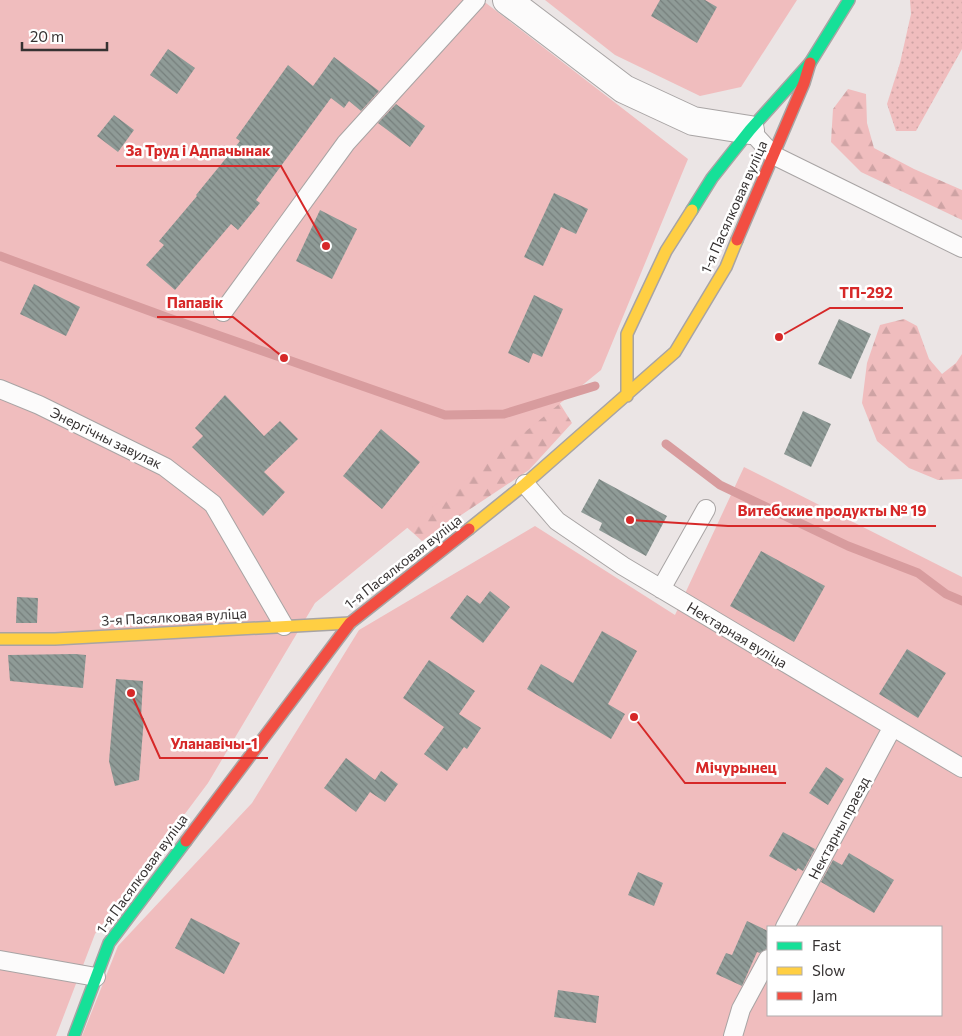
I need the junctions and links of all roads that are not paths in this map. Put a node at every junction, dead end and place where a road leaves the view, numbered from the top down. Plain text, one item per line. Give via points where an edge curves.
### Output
1 (476, 0) edge
2 (508, 0) edge
3 (849, 0) edge
4 (810, 63) junction
5 (750, 130) junction
6 (773, 155) junction
7 (962, 248) edge
8 (223, 312) dead end
9 (0, 389) edge
10 (627, 396) junction
11 (526, 484) junction
12 (706, 509) dead end
13 (661, 589) junction
14 (350, 623) junction
15 (284, 626) junction
16 (0, 638) edge
17 (892, 728) junction
18 (962, 768) edge
19 (786, 926) edge
20 (0, 960) edge
21 (767, 961) edge
22 (96, 977) junction
23 (74, 1036) edge
24 (733, 1036) edge

1 - 8 lane via 346,143
2 - 5 street via 624,89 693,121
3 - 4 street
4 - 5 street, 1-я Пасялковая вуліца
4 - 6 street, 1-я Пасялковая вуліца
5 - 6 lane
5 - 10 street, 1-я Пасялковая вуліца via 712,178 666,251 627,334
6 - 7 lane
6 - 10 street, 1-я Пасялковая вуліца via 726,268 675,352
9 - 15 lane, Энергічны завулак via 165,467 212,504
10 - 11 street, 1-я Пасялковая вуліца
11 - 13 lane, Нектарная вуліца via 557,521
11 - 14 street, 1-я Пасялковая вуліца
12 - 13 lane
13 - 17 lane, Нектарная вуліца
14 - 15 street, 3-я Пасялковая вуліца
14 - 22 street, 1-я Пасялковая вуліца via 109,943
15 - 16 street, 3-я Пасялковая вуліца via 55,639
17 - 18 lane, Нектарная вуліца
17 - 19 lane, Нектарны праезд
20 - 22 lane
21 - 24 lane via 741,1009
22 - 23 street, 1-я Пасялковая вуліца

